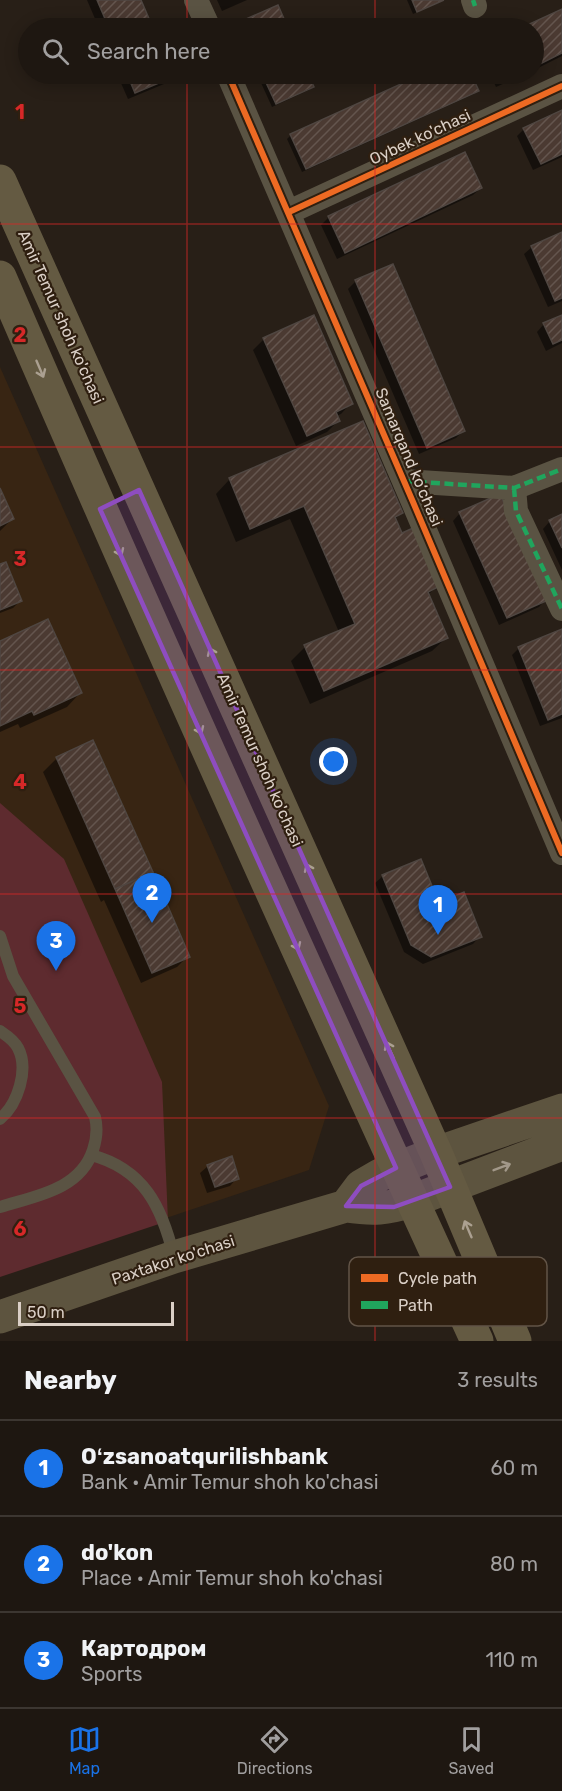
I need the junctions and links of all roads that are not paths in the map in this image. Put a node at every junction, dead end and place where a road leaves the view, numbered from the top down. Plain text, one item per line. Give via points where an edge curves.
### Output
1 (196, 0) edge
2 (204, 18) edge
3 (232, 84) edge
4 (562, 86) edge
5 (0, 181) edge
6 (289, 212) junction
7 (0, 277) edge
8 (562, 469) edge
9 (404, 481) junction
10 (514, 488) junction
11 (139, 490) junction
12 (100, 509) junction
13 (560, 601) edge
14 (562, 853) edge
15 (0, 936) edge
16 (0, 1031) edge
17 (562, 1110) edge
18 (0, 1119) edge
19 (562, 1144) edge
20 (436, 1153) junction
21 (91, 1155) junction
22 (396, 1168) junction
23 (450, 1187) junction
24 (412, 1201) junction
25 (346, 1206) junction
26 (0, 1207) edge
27 (174, 1257) junction
28 (438, 1257) edge
29 (480, 1257) edge
30 (0, 1317) edge
31 (470, 1326) edge
32 (509, 1326) edge
33 (477, 1341) edge
34 (515, 1341) edge

1 - 2 street
3 - 6 street, Samarqand ko‘chasi
4 - 6 street, Oybek ko'chasi
5 - 11 highway, Amir Temur shoh ko'chasi
6 - 9 street, Samarqand ko‘chasi
7 -> 12 highway
8 - 10 street
9 - 10 street
9 - 14 street, Samarqand ko‘chasi
10 - 13 street via 516,511
11 - 12 highway
20 -> 11 highway, Amir Temur shoh ko'chasi
12 -> 22 highway
15 - 21 lane via 14,976 95,1117 98,1128
16 - 18 lane via 18,1048 22,1064 15,1098
17 - 20 main road
23 -> 19 main road, Paxtakor ko'chasi
20 - 22 main road
20 - 23 highway, Amir Temur shoh ko'chasi
21 - 26 lane via 74,1178 57,1189
21 - 27 lane via 129,1171 144,1186 163,1221
22 - 24 highway
22 - 25 main road via 361,1186
23 - 24 main road, Paxtakor ko'chasi
29 -> 23 highway, Amir Temur shoh ko'chasi
24 - 25 main road, Paxtakor ko'chasi via 373,1209
24 - 28 highway
25 - 27 main road, Paxtakor ko'chasi
27 - 30 main road, Paxtakor ko'chasi
31 - 33 highway
34 -> 32 highway, Amir Temur shoh ko'chasi

